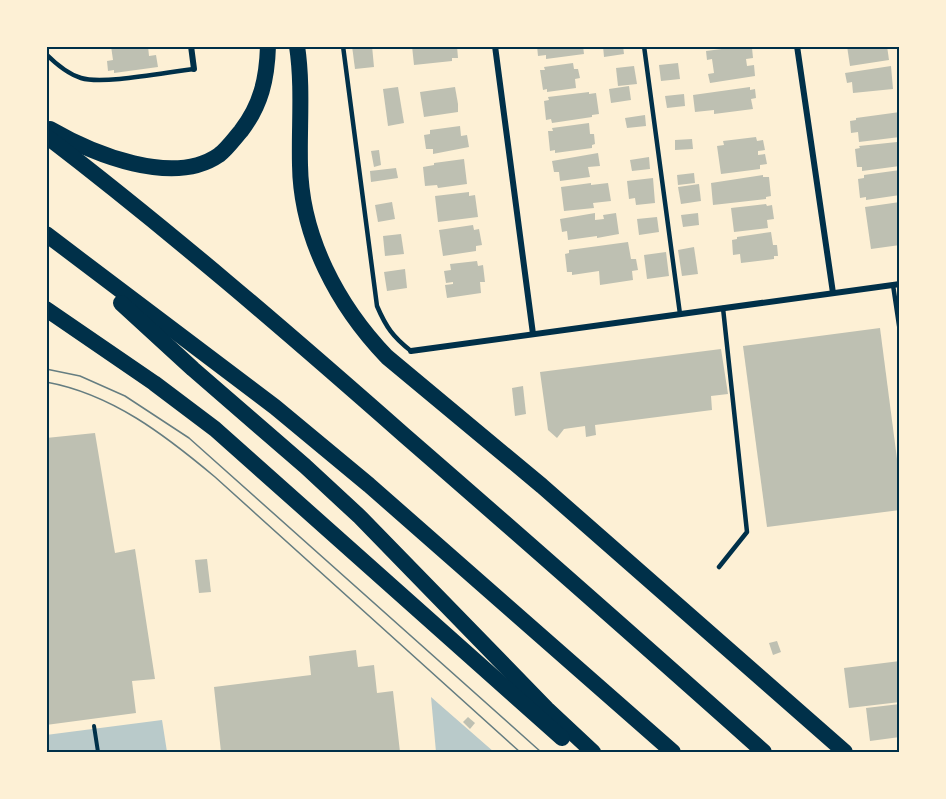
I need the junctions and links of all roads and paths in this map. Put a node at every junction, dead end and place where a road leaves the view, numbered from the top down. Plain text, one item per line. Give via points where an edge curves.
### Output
1 (190, 46) edge
2 (268, 46) edge
3 (297, 46) edge
4 (343, 46) edge
5 (495, 46) edge
6 (644, 46) edge
7 (797, 46) edge
8 (46, 54) edge
9 (194, 69) joint
10 (46, 127) edge
11 (46, 136) edge
12 (51, 238) edge
13 (896, 284) edge
14 (832, 293) junction
15 (723, 308) junction
16 (52, 313) edge
17 (680, 314) junction
18 (900, 332) edge
19 (533, 334) junction
20 (411, 351) joint
21 (719, 567) dead end
22 (94, 726) dead end
23 (98, 753) edge
24 (578, 753) edge
25 (592, 753) edge
26 (673, 753) edge
27 (764, 753) edge
28 (845, 753) edge

1 - 9 street
2 - 10 highway via 268,71 251,118 218,155 199,163 176,168 127,163
3 - 28 highway via 302,198 310,229 333,282 366,335
4 - 20 lane via 377,306 394,338
5 - 19 street
6 - 17 lane
7 - 14 street
8 - 9 lane via 83,79
11 - 27 highway via 132,202 339,377
12 - 25 highway via 360,517
12 - 26 highway via 369,485
13 - 14 street
13 - 18 lane
14 - 15 street
15 - 17 street
15 - 21 lane via 747,532
16 - 24 highway via 215,429
17 - 19 street
19 - 20 street
22 - 23 path

